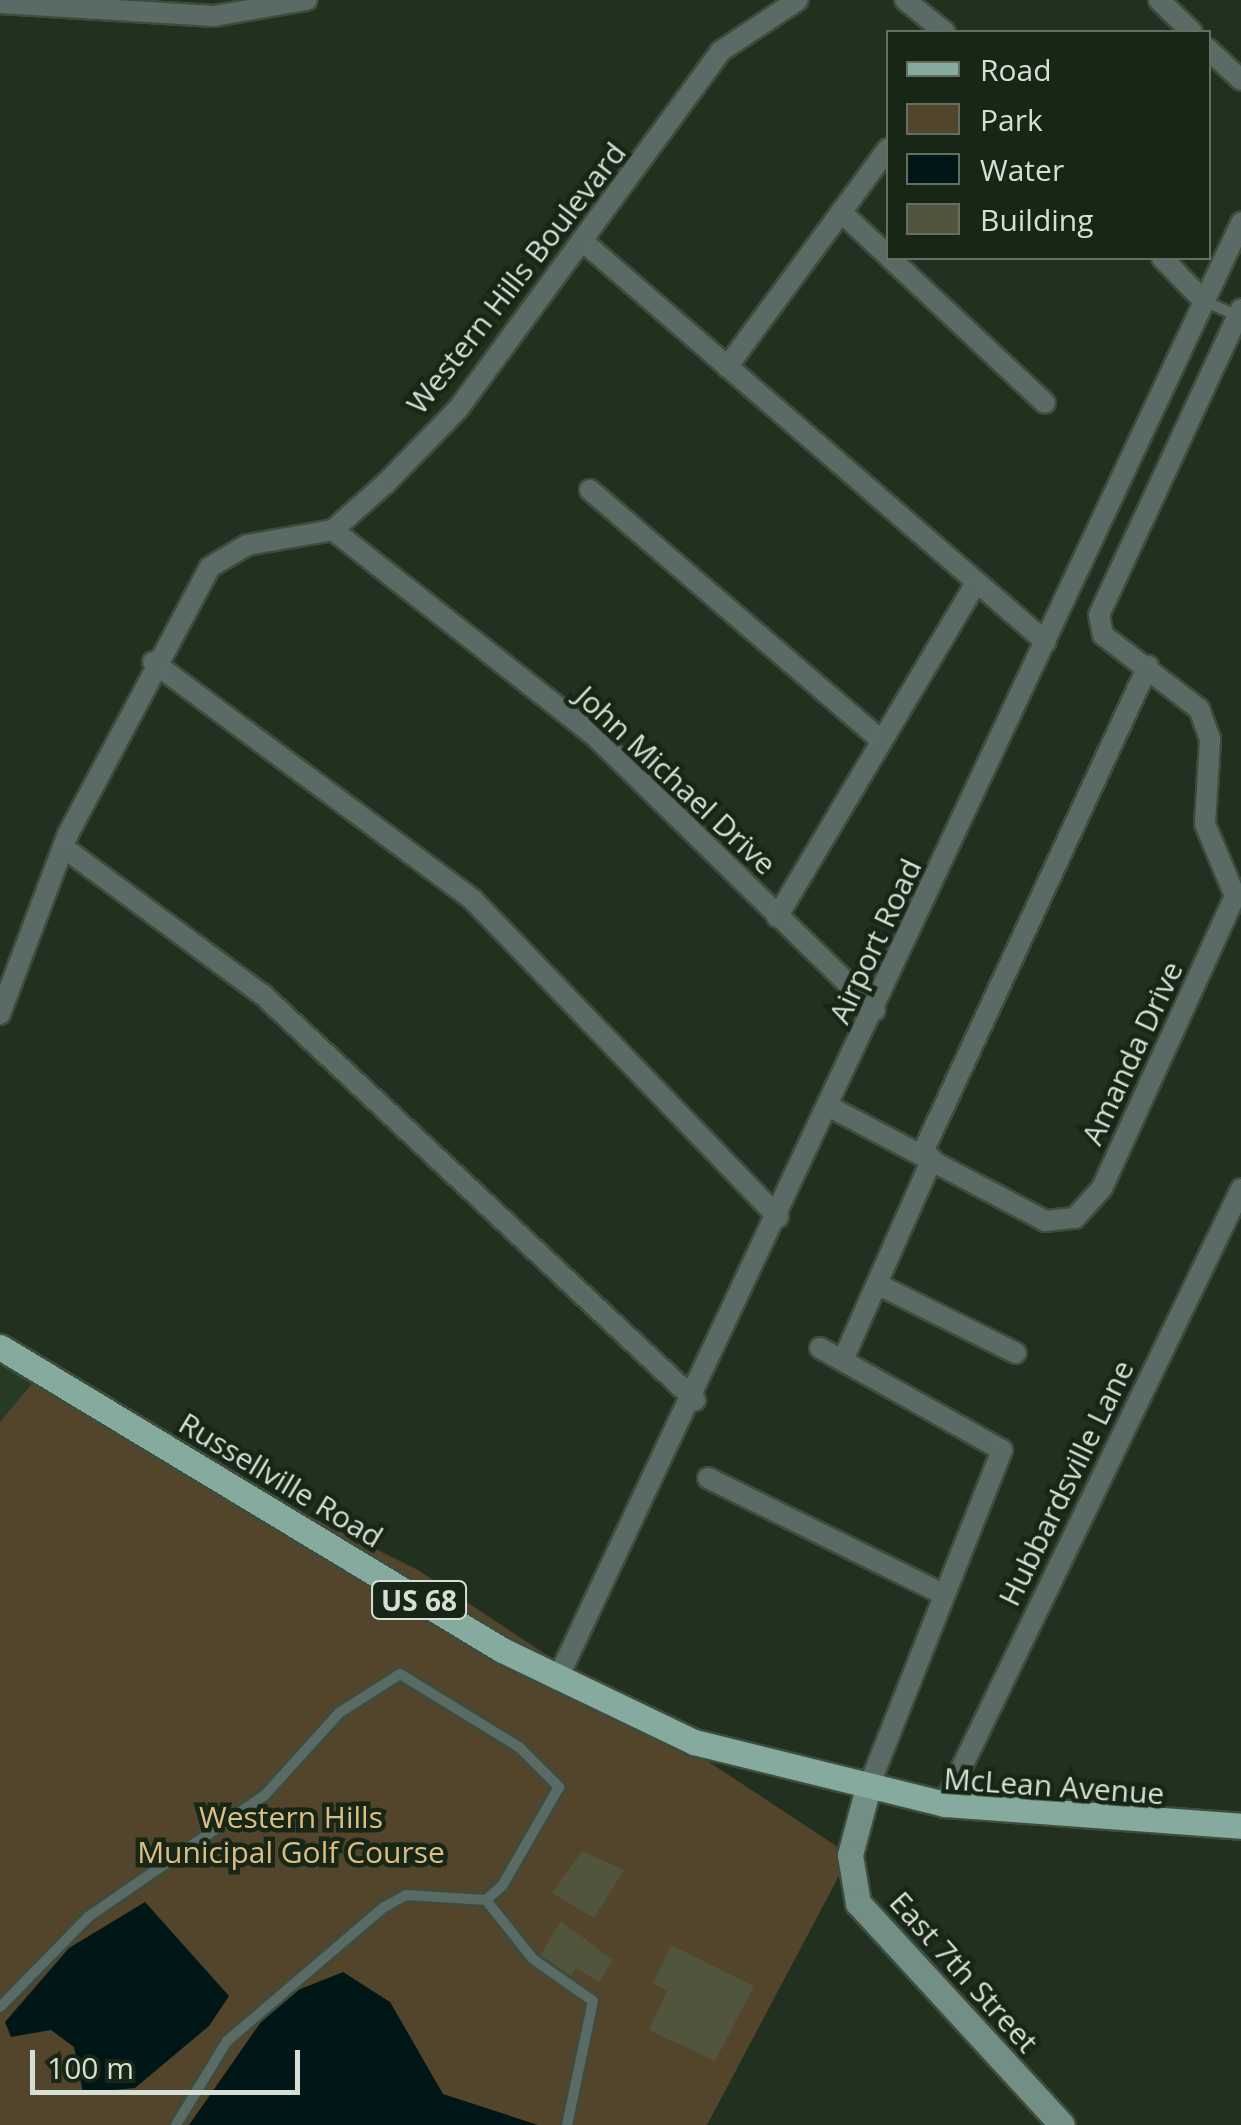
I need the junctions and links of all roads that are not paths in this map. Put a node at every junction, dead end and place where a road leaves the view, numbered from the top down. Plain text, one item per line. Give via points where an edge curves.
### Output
1 (307, 0) edge
2 (798, 0) edge
3 (905, 0) edge
4 (1159, 0) edge
5 (0, 3) edge
6 (942, 30) edge
7 (1190, 30) edge
8 (1211, 51) edge
9 (1241, 80) edge
10 (886, 152) edge
11 (840, 212) junction
12 (1241, 224) edge
13 (586, 244) junction
14 (886, 254) edge
15 (892, 260) edge
16 (1164, 260) edge
17 (1204, 301) junction
18 (1240, 314) edge
19 (727, 366) junction
20 (1045, 403) dead end
21 (590, 490) dead end
22 (333, 530) junction
23 (974, 586) junction
24 (1046, 642) junction
25 (153, 662) junction
26 (1148, 666) junction
27 (879, 738) junction
28 (63, 847) junction
29 (776, 917) junction
30 (875, 1010) junction
31 (0, 1014) edge
32 (830, 1107) junction
33 (927, 1156) junction
34 (1241, 1189) edge
35 (778, 1216) junction
36 (877, 1284) junction
37 (0, 1347) edge
38 (820, 1348) dead end
39 (1016, 1352) dead end
40 (0, 1358) edge
41 (843, 1360) junction
42 (695, 1400) junction
43 (708, 1478) dead end
44 (943, 1594) junction
45 (557, 1680) junction
46 (865, 1795) junction
47 (944, 1804) junction
48 (1241, 1826) edge
49 (486, 1900) junction
50 (0, 2007) edge
51 (176, 2125) edge
52 (567, 2125) edge
53 (1062, 2125) edge

1 - 5 street via 214,16
2 - 13 street, Western Hills Boulevard via 721,51
3 - 6 street
4 - 7 street
8 - 9 street
10 - 11 street
11 - 14 street
11 - 19 street
12 - 17 street, Airport Road
13 - 19 street
13 - 22 street, Western Hills Boulevard via 458,410
15 - 20 street
16 - 17 street
17 - 18 lane
17 - 24 street, Airport Road
18 - 26 street, Amanda Drive via 1099,615 1104,635
19 - 23 street
21 - 27 street
22 - 25 street via 247,545 210,567
22 - 29 street, John Michael Drive via 597,738
23 - 24 street
23 - 27 street
24 - 30 street, Airport Road
25 - 28 street
25 - 35 street via 473,900
26 - 33 street
26 - 33 street, Amanda Drive via 1199,709 1210,738 1204,824 1235,896 1202,973 1102,1188 1075,1218 1045,1221
27 - 29 street
28 - 31 street
28 - 42 street via 262,994
29 - 30 street, John Michael Drive
30 - 32 street, Airport Road
32 - 33 street, Amanda Drive
32 - 35 street, Airport Road
33 - 36 street
34 - 47 street, Hubbardsville Lane
35 - 42 street, Airport Road
36 - 39 street
36 - 41 street
37 - 45 main road, Russellville Road / US 68
38 - 41 street
40 - 46 main road, Russellville Road / US 68 via 563,1694 689,1749
41 - 44 street via 1000,1442 999,1474
42 - 45 street, Airport Road
43 - 44 street
44 - 46 street
45 - 46 main road, Russellville Road / US 68 via 694,1742
46 - 47 main road, McLean Avenue / US 68
46 - 48 main road, McLean Avenue / US 68 via 1002,1820
46 - 53 main road, East 7th Street via 850,1855 858,1903
47 - 48 main road, McLean Avenue / US 68
49 - 50 lane via 559,1787 519,1747 400,1674 339,1713 266,1795 88,1917
49 - 51 lane via 406,1896 384,1908 228,2041
49 - 52 lane via 533,1959 594,2000

